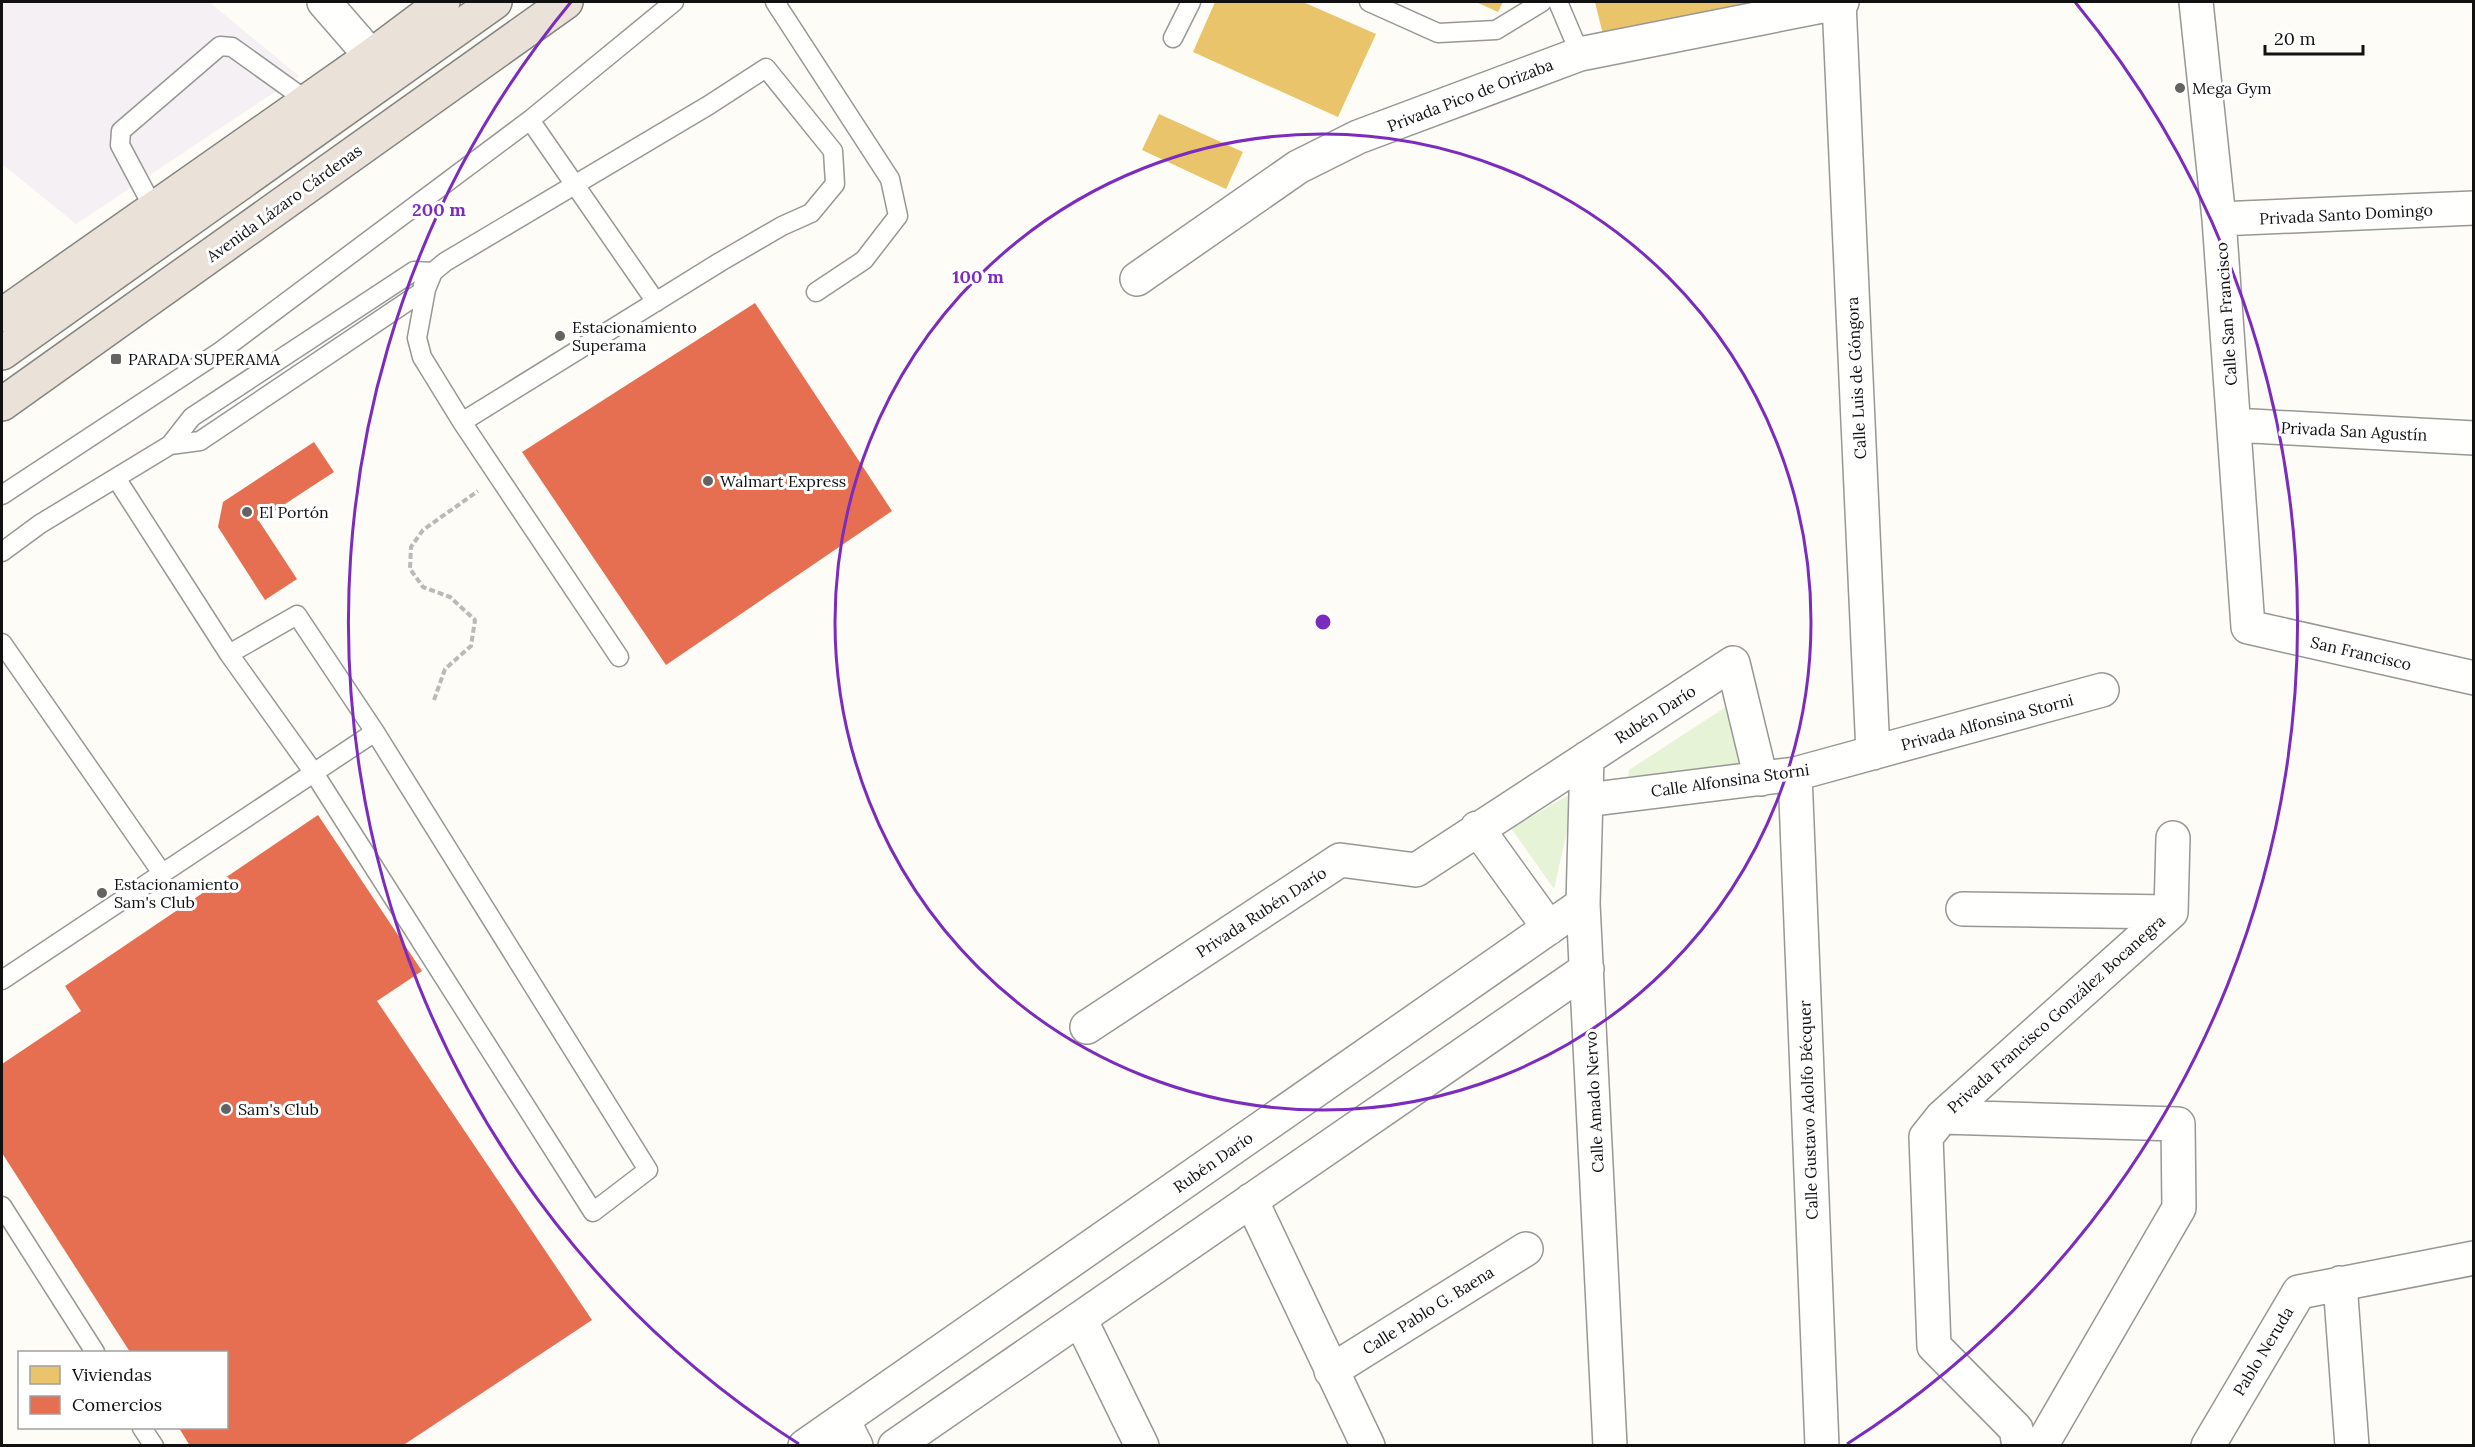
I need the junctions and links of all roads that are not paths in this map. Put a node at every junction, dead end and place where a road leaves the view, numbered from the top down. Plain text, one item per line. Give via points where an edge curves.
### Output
1 (324, 2) edge
2 (443, 2) edge
3 (495, 2) edge
4 (566, 2) edge
5 (674, 2) edge
6 (775, 2) edge
7 (1191, 2) edge
8 (1369, 2) edge
9 (1542, 2) edge
10 (1558, 2) edge
11 (1840, 2) edge
12 (2196, 2) edge
13 (1173, 38) dead end
14 (1580, 54) junction
15 (370, 56) junction
16 (306, 100) junction
17 (530, 120) junction
18 (575, 185) junction
19 (153, 207) junction
20 (2474, 208) edge
21 (2218, 219) junction
22 (414, 271) junction
23 (433, 272) junction
24 (1137, 279) dead end
25 (426, 290) junction
26 (816, 292) dead end
27 (656, 302) junction
28 (2, 315) edge
29 (2, 353) edge
30 (2, 404) edge
31 (462, 422) junction
32 (2234, 424) junction
33 (2474, 438) edge
34 (170, 445) junction
35 (116, 478) junction
36 (2, 495) edge
37 (2, 552) edge
38 (2248, 627) joint
39 (2, 643) edge
40 (229, 654) junction
41 (619, 657) dead end
42 (2474, 678) edge
43 (2102, 690) dead end
44 (375, 732) junction
45 (1873, 753) junction
46 (1587, 758) junction
47 (314, 773) junction
48 (1795, 774) junction
49 (1761, 778) junction
50 (1586, 800) junction
51 (1477, 828) junction
52 (2173, 838) dead end
53 (162, 873) junction
54 (1583, 904) junction
55 (1964, 909) dead end
56 (2171, 912) junction
57 (1549, 928) junction
58 (1587, 969) junction
59 (2, 980) edge
60 (1087, 1027) dead end
61 (1942, 1117) junction
62 (1251, 1200) junction
63 (2, 1206) edge
64 (1526, 1249) dead end
65 (2474, 1258) edge
66 (2340, 1283) junction
67 (1080, 1319) junction
68 (94, 1351) edge
69 (1331, 1371) junction
70 (143, 1429) edge
71 (850, 1433) edge
72 (908, 1442) edge
73 (154, 1446) edge
74 (805, 1446) edge
75 (1142, 1446) edge
76 (1368, 1446) edge
77 (1610, 1446) edge
78 (1822, 1446) edge
79 (2019, 1446) edge
80 (2042, 1446) edge
81 (2208, 1446) edge
82 (2352, 1446) edge

1 - 15 street
2 - 15 highway
3 - 29 highway
4 - 30 highway, Avenida Lázaro Cárdenas
5 - 17 lane
6 - 26 lane via 890,179 898,216 864,260
7 - 13 lane
8 - 9 lane via 1437,33 1496,30
10 - 14 lane
11 - 14 street, Privada Pico de Orizaba
11 - 45 street, Calle Luis de Góngora
12 - 21 street, Calle San Francisco
14 - 24 street, Privada Pico de Orizaba via 1358,137 1298,167
15 - 16 highway
16 - 19 highway
16 - 19 lane via 232,47 220,46 121,131 120,145
17 - 18 lane
17 - 36 lane via 221,351
18 - 23 lane
18 - 27 lane
18 - 27 lane via 765,68 833,151 835,184 811,213 782,226
19 - 28 highway
20 - 21 street, Privada Santo Domingo
21 - 32 street, Calle San Francisco
22 - 23 lane
22 - 25 lane
22 - 34 lane via 192,417
23 - 25 lane
25 - 31 lane via 417,338 422,357
25 - 34 lane via 200,441
27 - 31 lane
31 - 41 lane
32 - 33 street, Privada San Agustín
32 - 38 street, Calle San Francisco
34 - 35 lane
35 - 37 lane
35 - 40 lane
38 - 42 street, San Francisco
39 - 53 lane
40 - 44 lane via 297,615
40 - 47 lane
43 - 45 street, Privada Alfonsina Storni
44 - 47 lane
44 - 47 lane via 648,1170 593,1212
45 - 48 street, Calle Alfonsina Storni
46 - 49 street, Rubén Darío via 1733,663
46 - 50 street, Calle Amado Nervo
46 - 51 street, Rubén Darío
47 - 53 lane
48 - 49 street, Calle Alfonsina Storni
48 - 78 street, Calle Gustavo Adolfo Bécquer
49 - 50 street, Calle Alfonsina Storni
50 - 54 street, Calle Amado Nervo
51 - 57 street
51 - 60 street, Privada Rubén Darío via 1416,870 1340,860
52 - 56 street, Privada Francisco González Bocanegra
53 - 59 lane
54 - 57 street, Rubén Darío
54 - 58 street, Calle Amado Nervo
55 - 56 street, Privada Francisco González Bocanegra
56 - 61 street, Privada Francisco González Bocanegra
57 - 71 street, Rubén Darío
58 - 62 street
58 - 77 street, Calle Amado Nervo
61 - 79 street, Privada Francisco González Bocanegra via 1926,1137 1934,1346 2016,1429
61 - 80 street, Privada Francisco González Bocanegra via 2178,1124 2179,1208
62 - 67 street
62 - 69 street
63 - 68 lane
64 - 69 street, Calle Pablo G. Baena
65 - 66 street, Pablo Neruda
66 - 81 street, Pablo Neruda via 2299,1292
66 - 82 street
67 - 72 street
67 - 75 street
69 - 76 street
70 - 73 lane
71 - 74 street, Rubén Darío

